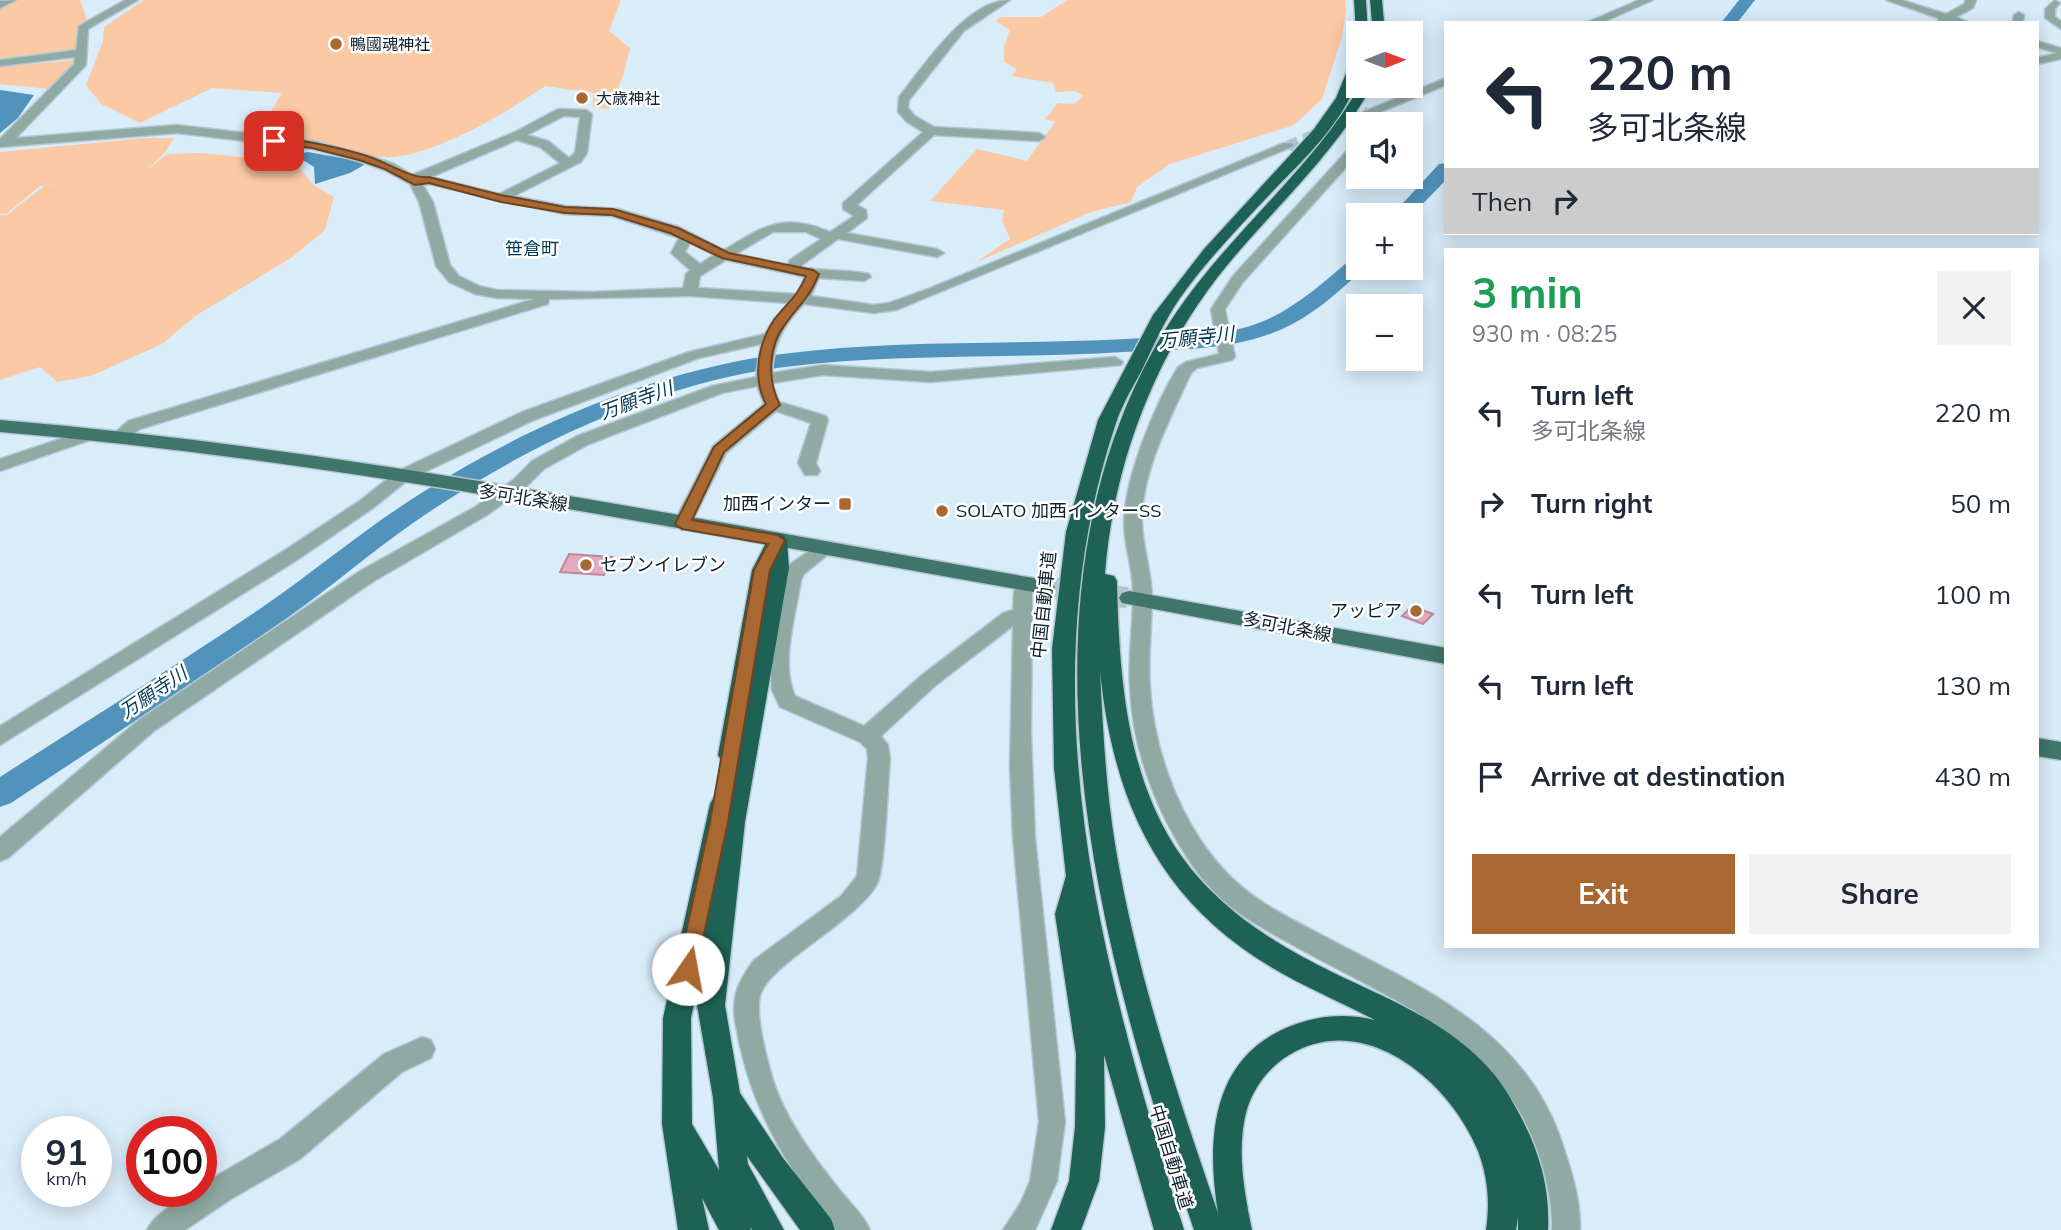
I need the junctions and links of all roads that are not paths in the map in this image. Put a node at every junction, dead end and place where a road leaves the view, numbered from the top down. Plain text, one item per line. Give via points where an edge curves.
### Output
1 (11, 0) edge
2 (133, 0) edge
3 (1005, 0) edge
4 (1360, 0) edge
5 (1376, 0) edge
6 (1648, 0) edge
7 (1891, 0) edge
8 (1971, 0) edge
9 (2041, 0) edge
10 (2058, 4) edge
11 (0, 5) edge
12 (1942, 20) edge
13 (1361, 21) edge
14 (1378, 21) edge
15 (1596, 21) edge
16 (2061, 26) edge
17 (2039, 45) edge
18 (81, 53) junction
19 (2061, 53) edge
20 (2039, 60) edge
21 (0, 63) edge
22 (1444, 82) edge
23 (1346, 89) edge
24 (1360, 98) edge
25 (1376, 112) tunnel mouth
26 (932, 131) junction
27 (516, 136) junction
28 (1039, 137) dead end
29 (2, 143) edge
30 (1288, 146) tunnel mouth
31 (1346, 159) edge
32 (569, 164) junction
33 (413, 181) junction
34 (501, 198) junction
35 (832, 236) junction
36 (689, 237) junction
37 (937, 253) dead end
38 (669, 256) dead end
39 (726, 256) junction
40 (794, 269) junction
41 (696, 272) junction
42 (813, 274) junction
43 (864, 277) dead end
44 (690, 292) junction
45 (553, 295) junction
46 (800, 299) junction
47 (770, 341) junction
48 (1134, 364) junction
49 (764, 377) junction
50 (774, 405) junction
51 (0, 426) edge
52 (90, 434) junction
53 (119, 436) junction
54 (1116, 460) junction
55 (0, 465) edge
56 (811, 471) dead end
57 (408, 478) junction
58 (499, 495) junction
59 (682, 524) junction
60 (777, 540) junction
61 (825, 548) junction
62 (1035, 585) joint
63 (1135, 599) junction
64 (1023, 615) junction
65 (1444, 656) edge
66 (867, 736) junction
67 (0, 737) edge
68 (2039, 747) edge
69 (2061, 751) edge
70 (0, 851) edge
71 (1078, 876) junction
72 (422, 1049) dead end
73 (727, 1098) junction
74 (677, 1125) junction
75 (161, 1230) edge
76 (694, 1230) edge
77 (736, 1230) edge
78 (769, 1230) edge
79 (820, 1230) edge
80 (856, 1230) edge
81 (1017, 1230) edge
82 (1066, 1230) edge
83 (1168, 1230) edge
84 (1209, 1230) edge
85 (1237, 1230) edge
86 (1501, 1230) edge
87 (1533, 1230) edge
88 (1566, 1230) edge

1 - 11 street
2 - 18 street via 83,28
3 - 26 street via 960,29 903,100 906,115
4 - 13 highway
5 - 14 highway
6 - 15 street
7 - 12 street
8 - 12 street via 1969,6
9 - 10 street
10 - 16 street via 2050,9 2050,18
17 - 19 street
18 - 21 street
18 - 29 street via 80,65
19 - 20 street
22 - 25 street
23 - 48 highway, 中国自動車道 via 1324,125 1216,244 1160,316
24 - 48 highway, 中国自動車道 via 1322,153
26 - 28 street
26 - 35 street via 848,206 861,213 859,218
27 - 32 street via 544,144
27 - 32 street via 559,107 586,114 581,153
27 - 33 street
29 - 33 street via 177,130 313,145 389,167
30 - 46 street via 891,307
31 - 63 street via 1238,279 1218,309 1227,356 1184,370 1154,438 1136,496
32 - 34 street
33 - 34 street via 429,180
33 - 45 street via 426,202 443,266 454,279 497,294
34 - 36 street via 565,210 613,212
35 - 37 street
35 - 39 street via 808,228 770,228
35 - 40 street via 795,263
36 - 39 street
36 - 41 street via 678,253
38 - 41 street
39 - 40 street
39 - 41 street
40 - 42 street
41 - 44 street
42 - 43 street
42 - 46 street
44 - 45 street
44 - 46 street
45 - 53 street via 134,425
46 - 47 street
47 - 49 street
47 - 57 street via 694,355 528,416
48 - 49 street via 931,377 823,370
48 - 54 highway, 中国自動車道 via 1136,403
48 - 71 highway, 中国自動車道 via 1094,457 1068,585 1062,655 1063,727
49 - 50 street
49 - 58 street via 718,389 583,440 538,465
50 - 56 street via 820,420 807,463
50 - 59 street via 719,450
51 - 52 main road, 多可北条線
52 - 53 main road, 多可北条線
52 - 55 street
53 - 57 main road, 多可北条線
54 - 84 highway, 中国自動車道 via 1095,574 1090,656 1099,809 1136,1002 1169,1118
54 - 87 highway via 1107,618 1116,708 1134,788 1147,821 1186,882 1248,937 1294,967 1421,1029 1459,1057 1494,1096 1519,1143 1532,1187
57 - 58 main road, 多可北条線
57 - 67 street
58 - 59 main road, 多可北条線
58 - 70 street via 367,576 147,726
59 - 60 main road, 多可北条線
60 - 61 main road, 多可北条線
60 - 73 highway via 779,568 733,822 711,1005
60 - 74 highway via 762,570 719,822 677,1018
61 - 62 main road, 多可北条線
61 - 66 street via 796,570 792,580 779,674 781,691 788,701
62 - 64 street
63 - 65 main road, 多可北条線
63 - 88 street via 1145,731 1167,799 1208,869 1251,909 1435,1006 1474,1034 1502,1062 1549,1137
64 - 66 street via 1010,618 939,673
64 - 81 street via 1019,747 1027,876 1050,1087 1050,1146 1031,1215
66 - 80 street via 877,745 879,758 868,879 849,903 763,968 747,997 761,1082 780,1126
68 - 69 main road
71 - 82 highway via 1068,914 1090,1054 1090,1127 1084,1181
71 - 83 highway, 中国自動車道 via 1104,1010
72 - 75 street via 393,1063 290,1149
73 - 78 highway via 733,1168
73 - 79 highway via 762,1154
74 - 76 highway
74 - 77 highway
85 - 86 highway via 1228,1163 1230,1125 1238,1095 1261,1056 1291,1038 1347,1027 1379,1032 1413,1050 1441,1070 1467,1101 1490,1145 1502,1183

